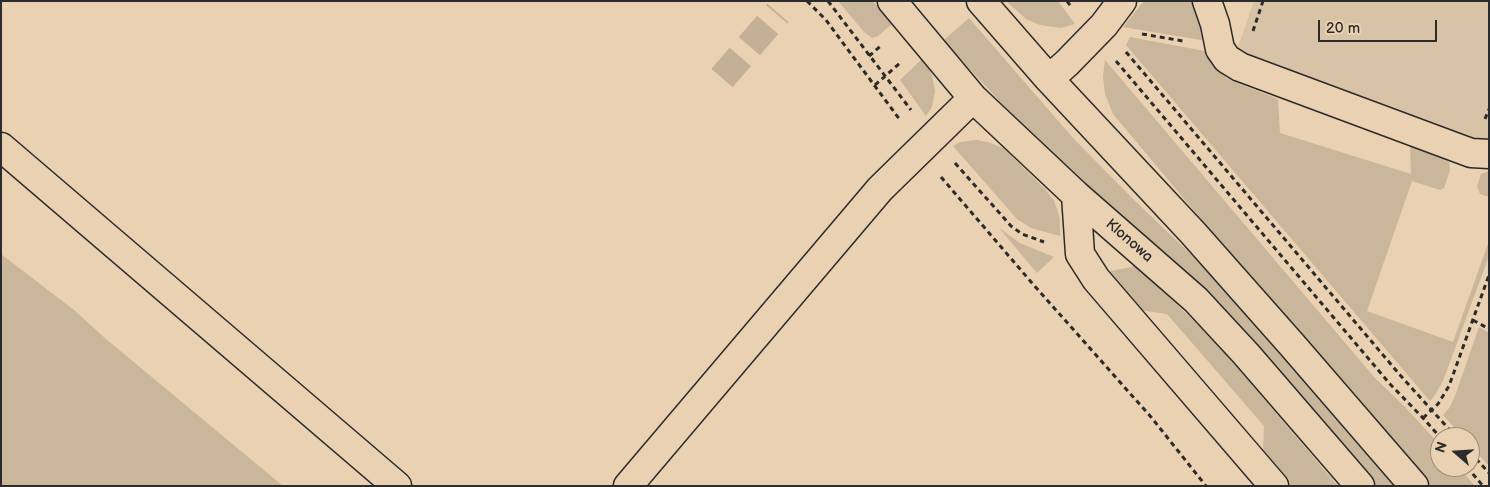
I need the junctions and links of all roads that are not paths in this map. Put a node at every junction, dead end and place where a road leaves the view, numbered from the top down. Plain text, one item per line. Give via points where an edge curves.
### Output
1 (892, 1) edge
2 (981, 1) edge
3 (1122, 1) edge
4 (1207, 1) edge
5 (1049, 79) junction
6 (973, 98) junction
7 (1, 147) edge
8 (1480, 153) edge
9 (1076, 195) junction
10 (397, 486) edge
11 (628, 486) edge
12 (1274, 486) edge
13 (1360, 486) edge
14 (1414, 486) edge

1 - 6 street, Klonowa
2 - 5 street
3 - 5 street via 1104,25
4 - 8 street via 1220,49 1226,59 1240,67
5 - 14 street via 1199,240
6 - 9 street, Klonowa
6 - 11 street via 880,189
7 - 10 street
9 - 12 street via 1080,254 1096,279
9 - 13 street, Klonowa via 1196,300

